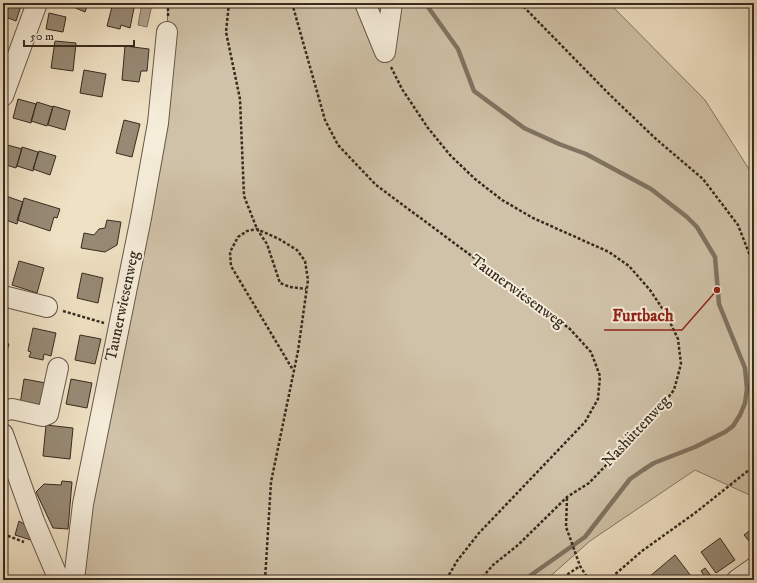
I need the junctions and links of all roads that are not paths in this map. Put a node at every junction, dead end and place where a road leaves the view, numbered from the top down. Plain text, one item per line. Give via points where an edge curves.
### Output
1 (37, 3) edge
2 (364, 3) edge
3 (392, 3) edge
4 (166, 32) dead end
5 (3, 96) edge
6 (3, 296) edge
7 (48, 307) road end
8 (58, 368) dead end
9 (3, 411) edge
10 (3, 434) edge
11 (754, 568) edge
12 (59, 580) edge
13 (74, 580) edge
14 (737, 580) edge

1 - 5 street
2 - 3 street via 385,52
4 - 13 street, Taunerwiesenweg via 158,123 83,504
6 - 7 street
8 - 9 street via 48,414 43,416 12,409
10 - 12 street via 34,521
11 - 14 street

